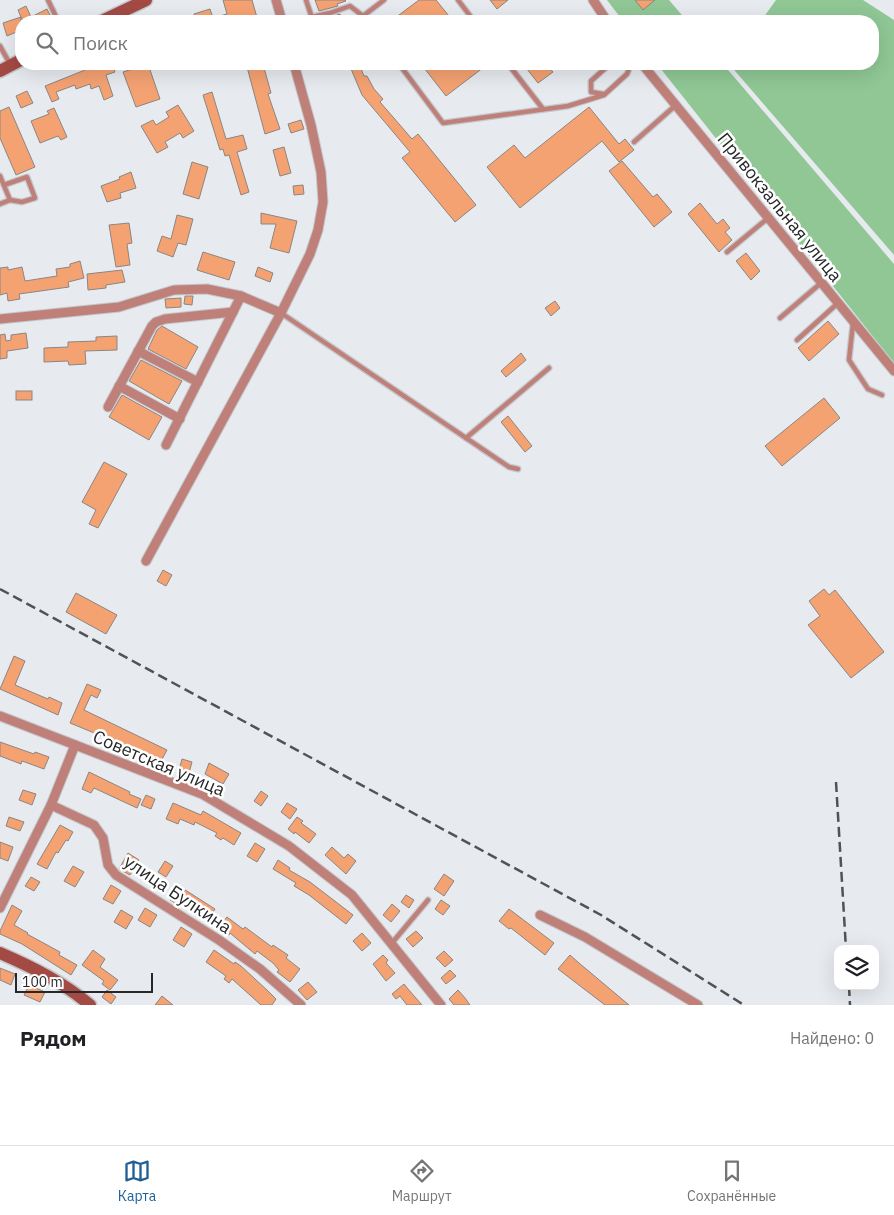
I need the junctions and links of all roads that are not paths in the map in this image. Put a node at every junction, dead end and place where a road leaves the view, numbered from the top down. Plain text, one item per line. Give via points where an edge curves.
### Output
1 (48, 0) edge
2 (146, 0) edge
3 (277, 0) edge
4 (306, 0) edge
5 (384, 0) edge
6 (458, 0) edge
7 (593, 0) edge
8 (55, 15) edge
9 (115, 15) edge
10 (281, 15) edge
11 (312, 15) edge
12 (324, 15) edge
13 (362, 15) edge
14 (364, 15) edge
15 (469, 15) edge
16 (603, 15) edge
17 (0, 46) edge
18 (11, 65) edge
19 (296, 70) edge
20 (404, 70) edge
21 (513, 70) edge
22 (602, 70) edge
23 (629, 70) edge
24 (647, 70) edge
25 (604, 95) junction
26 (676, 105) junction
27 (543, 109) junction
28 (634, 142) dead end
29 (0, 176) edge
30 (4, 185) junction
31 (10, 200) junction
32 (0, 204) edge
33 (768, 218) junction
34 (728, 252) dead end
35 (821, 282) junction
36 (241, 296) junction
37 (838, 303) junction
38 (233, 312) junction
39 (281, 313) junction
40 (0, 318) edge
41 (780, 318) dead end
42 (853, 321) junction
43 (797, 340) dead end
44 (138, 351) junction
45 (549, 368) dead end
46 (894, 371) edge
47 (198, 382) junction
48 (119, 386) junction
49 (882, 395) dead end
50 (108, 407) dead end
51 (180, 419) junction
52 (466, 438) junction
53 (166, 445) dead end
54 (518, 469) dead end
55 (146, 561) dead end
56 (0, 716) edge
57 (75, 745) junction
58 (51, 805) junction
59 (428, 900) dead end
60 (0, 908) edge
61 (540, 915) dead end
62 (391, 944) junction
63 (0, 953) edge
64 (90, 1005) edge
65 (301, 1005) edge
66 (441, 1005) edge
67 (698, 1005) edge

1 - 8 lane
2 - 9 main road
3 - 10 street
4 - 11 lane
5 - 14 lane
6 - 15 lane
7 - 16 street
12 - 13 lane via 350,6
17 - 18 lane
19 - 39 street via 321,172 323,202 310,254
20 - 27 lane via 444,123
21 - 27 lane
22 - 25 lane via 591,81 591,92
23 - 25 lane
24 - 26 street, Привокзальная улица
25 - 27 lane via 568,106
26 - 28 lane
26 - 33 street, Привокзальная улица
29 - 30 lane
30 - 31 lane
30 - 31 lane via 27,177 35,198 22,202
31 - 32 lane
33 - 34 lane
33 - 35 street, Привокзальная улица
35 - 37 street, Привокзальная улица
35 - 41 lane
36 - 38 street
36 - 39 street
36 - 40 street via 207,289 174,290 119,307
37 - 42 street, Привокзальная улица
37 - 43 lane
38 - 44 street via 156,322
38 - 47 street
39 - 52 lane
39 - 55 street
42 - 46 street, Привокзальная улица
42 - 49 lane via 848,360 868,389
44 - 47 street
44 - 48 street
45 - 52 lane
47 - 51 street
48 - 50 street
48 - 51 street
51 - 53 street
52 - 54 lane via 509,467
56 - 57 street, Советская улица
57 - 58 street
57 - 62 street, Советская улица via 202,794 289,846 352,895
58 - 60 street
58 - 65 street, улица Булкина via 94,825 103,838 108,864 116,874 260,969
59 - 62 lane
61 - 67 street via 585,937
62 - 66 street, Советская улица
63 - 64 main road via 38,970

